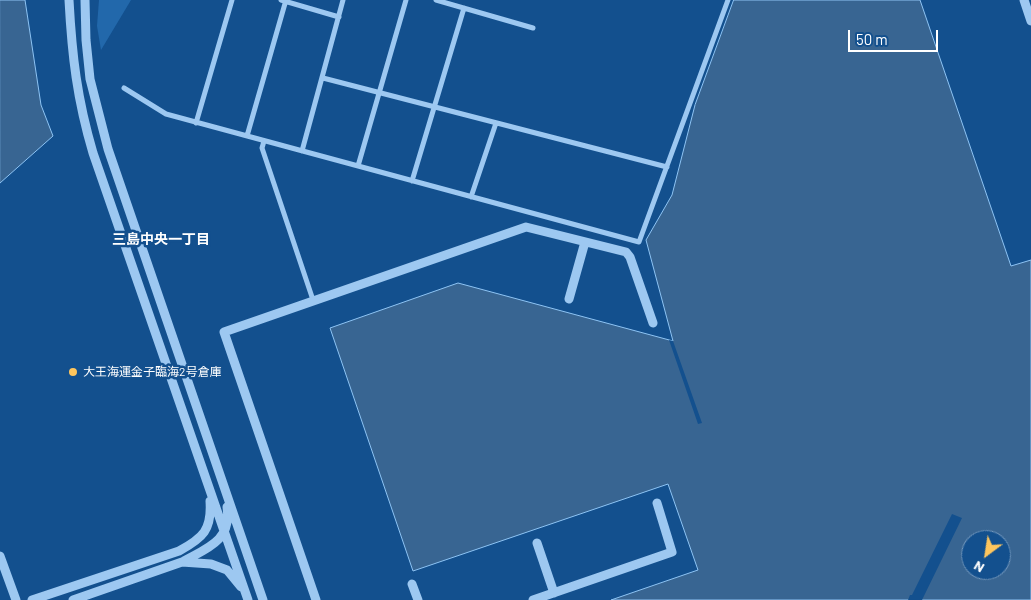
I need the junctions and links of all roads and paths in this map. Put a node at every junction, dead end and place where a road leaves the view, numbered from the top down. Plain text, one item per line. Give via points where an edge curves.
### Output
1 (69, 0) edge
2 (85, 0) edge
3 (232, 0) edge
4 (285, 0) edge
5 (343, 0) edge
6 (406, 0) edge
7 (436, 0) edge
8 (728, 0) edge
9 (1024, 0) edge
10 (464, 8) junction
11 (339, 16) junction
12 (1031, 21) edge
13 (533, 28) dead end
14 (323, 78) junction
15 (124, 88) dead end
16 (379, 92) junction
17 (434, 106) junction
18 (196, 122) junction
19 (496, 123) junction
20 (247, 136) junction
21 (264, 141) junction
22 (302, 151) junction
23 (358, 166) junction
24 (667, 167) junction
25 (412, 180) junction
26 (471, 197) junction
27 (585, 242) junction
28 (569, 299) dead end
29 (313, 300) junction
30 (653, 323) dead end
31 (206, 482) junction
32 (223, 484) junction
33 (657, 504) dead end
34 (224, 532) junction
35 (537, 543) dead end
36 (214, 544) junction
37 (229, 545) junction
38 (179, 551) junction
39 (0, 556) edge
40 (182, 562) junction
41 (253, 571) junction
42 (412, 584) dead end
43 (554, 593) junction
44 (247, 598) edge
45 (16, 600) edge
46 (32, 600) edge
47 (73, 600) edge
48 (263, 600) edge
49 (316, 600) edge
50 (418, 600) edge
51 (533, 600) edge

1 - 31 street via 71,44 82,117
2 - 32 street via 90,79 108,149
3 - 18 street
4 - 11 street
4 - 20 street
5 - 11 street
6 - 16 street
7 - 10 street
8 - 24 street
9 - 12 street
10 - 13 street
10 - 17 street
11 - 14 street
14 - 16 street
14 - 22 street
15 - 18 street via 166,114
16 - 17 street
16 - 23 street
17 - 19 street
17 - 25 street
18 - 20 street
19 - 24 street
19 - 26 street
20 - 21 street
21 - 22 street
21 - 29 street via 262,148
22 - 23 street
23 - 25 street
24 - 26 street via 639,242
25 - 26 street
27 - 28 street
27 - 29 street via 526,227
27 - 30 street via 626,252
29 - 49 street via 224,332
31 - 34 street
31 - 38 street via 210,520 196,541
32 - 34 street via 228,510
32 - 41 street
33 - 43 street via 672,552
34 - 36 street
34 - 37 street
35 - 43 street
36 - 37 street
36 - 38 street
36 - 40 street
37 - 41 street via 243,555
37 - 44 street
38 - 46 street
39 - 45 street
40 - 44 street via 211,564 227,570
40 - 47 street
41 - 48 street
42 - 50 street
43 - 51 street

